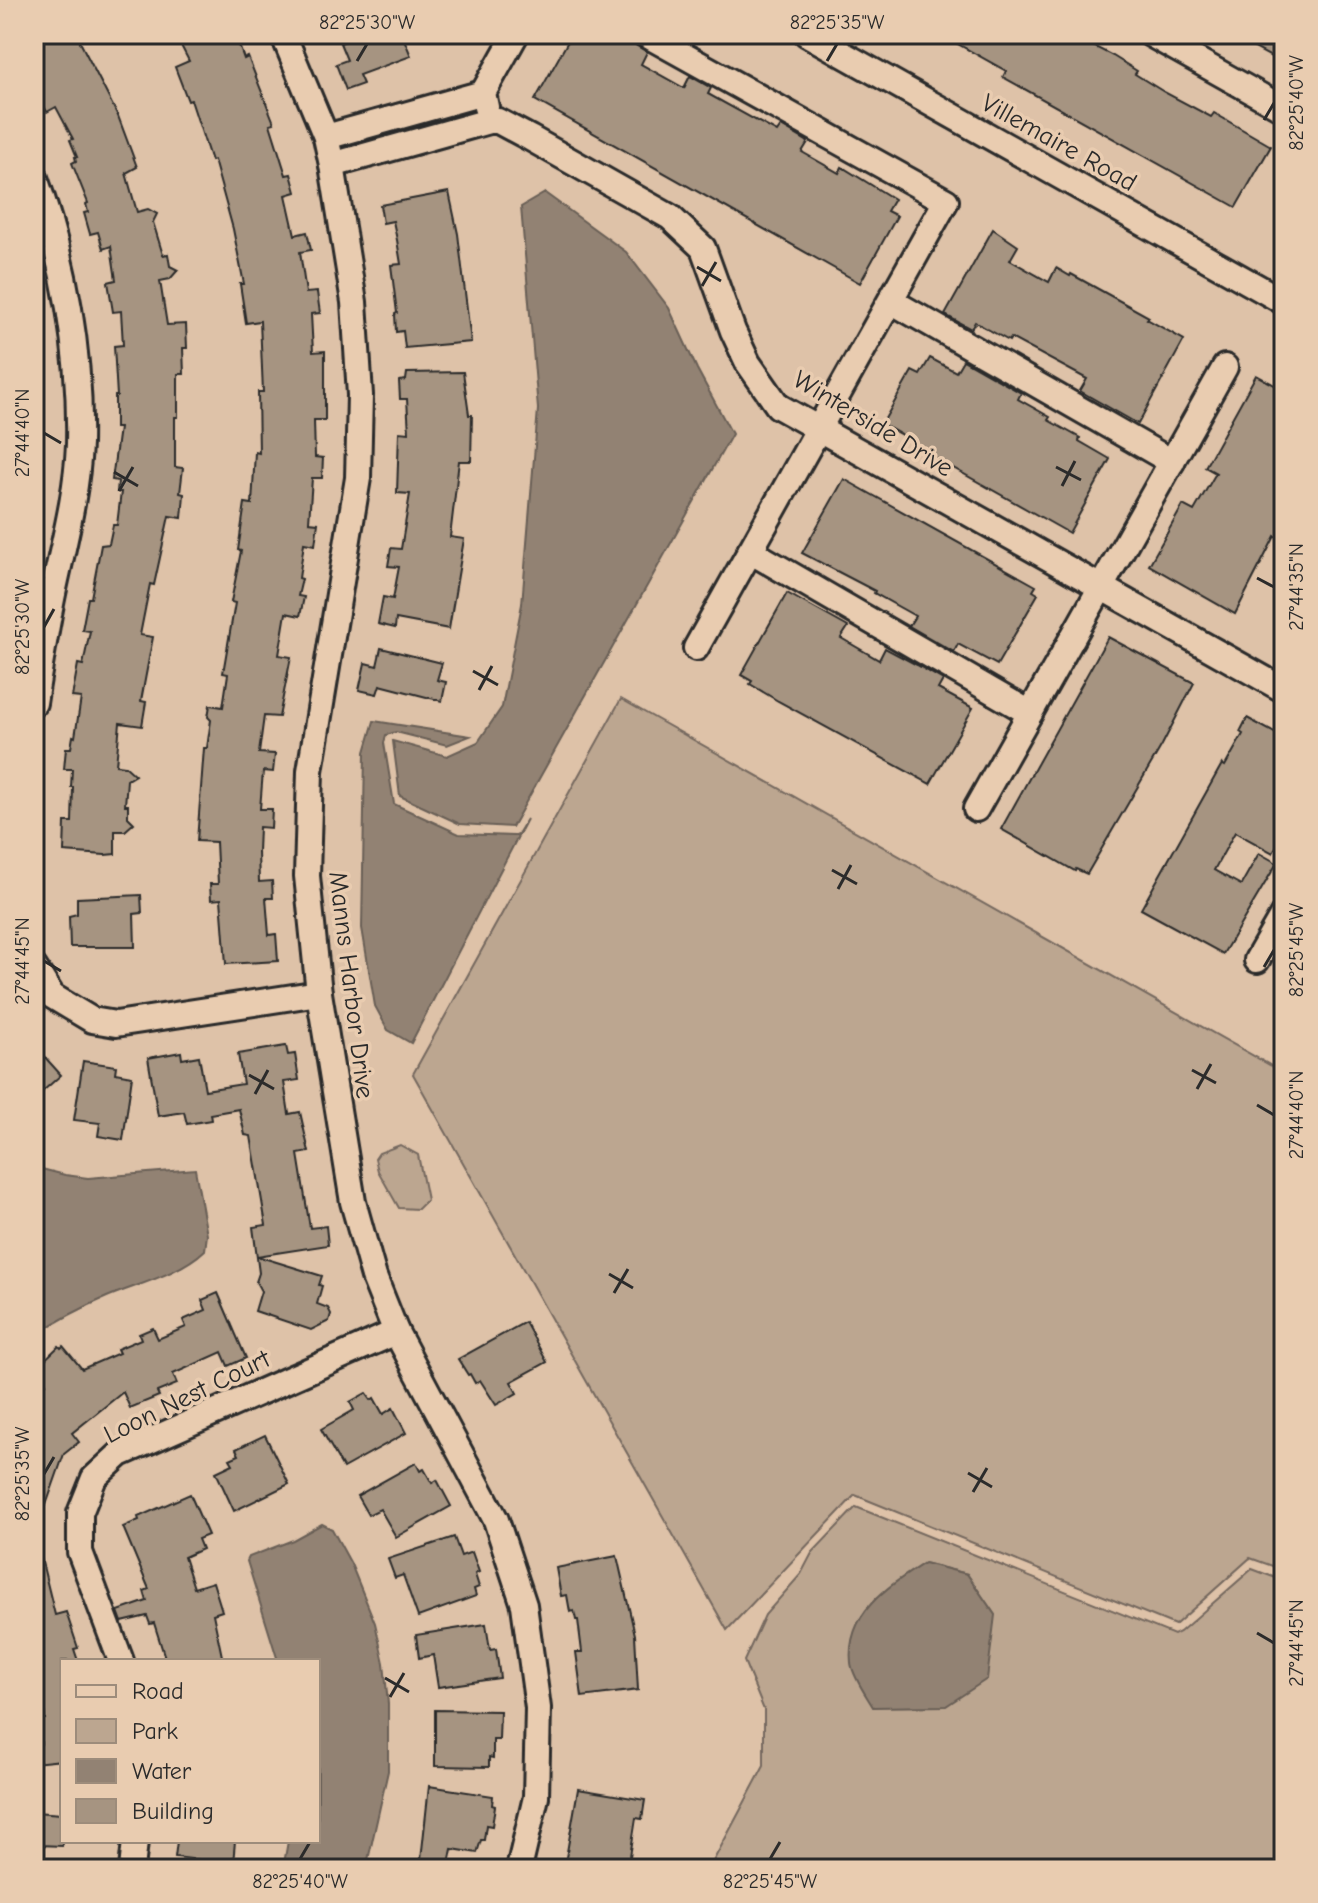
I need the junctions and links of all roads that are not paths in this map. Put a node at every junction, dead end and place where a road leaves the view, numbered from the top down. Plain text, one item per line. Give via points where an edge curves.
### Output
1 (283, 34) edge
2 (516, 34) edge
3 (645, 34) edge
4 (807, 34) edge
5 (1150, 34) edge
6 (483, 93) junction
7 (1284, 109) edge
8 (489, 121) junction
9 (326, 137) junction
10 (332, 165) junction
11 (34, 175) edge
12 (1282, 295) edge
13 (891, 301) junction
14 (1225, 367) dead end
15 (819, 429) junction
16 (1172, 462) junction
17 (750, 551) junction
18 (1101, 587) junction
19 (696, 648) dead end
20 (1284, 690) edge
21 (34, 703) edge
22 (1030, 713) junction
23 (976, 809) dead end
24 (1284, 913) edge
25 (1257, 960) dead end
26 (34, 967) edge
27 (319, 993) junction
28 (396, 1332) junction
29 (120, 1659) edge
30 (135, 1843) edge
31 (132, 1869) edge
32 (519, 1869) edge

1 - 9 street, Manns Harbor Drive
2 - 6 street
3 - 13 street via 946,201
4 - 12 street, Villemaire Road
5 - 7 street
6 - 8 street
6 - 9 street
8 - 10 street
8 - 15 street, Winterside Drive via 498,121 670,217 703,248 748,363 778,406
9 - 10 street, Manns Harbor Drive
10 - 27 street, Manns Harbor Drive via 354,302 360,395 358,478 310,771 307,876
11 - 21 street via 64,276 79,446
13 - 15 street
13 - 16 street
14 - 16 street
15 - 17 street
15 - 18 street, Winterside Drive
16 - 18 street
17 - 19 street
17 - 22 street
18 - 20 street, Winterside Drive
18 - 22 street
22 - 23 street
24 - 25 street
26 - 27 street via 52,996 92,1020 116,1024
27 - 28 street, Manns Harbor Drive via 353,1202
28 - 29 street, Loon Nest Court via 120,1454 94,1478 80,1513 80,1552
28 - 32 street, Manns Harbor Drive via 496,1520 524,1605 538,1708 536,1797
30 - 31 street

